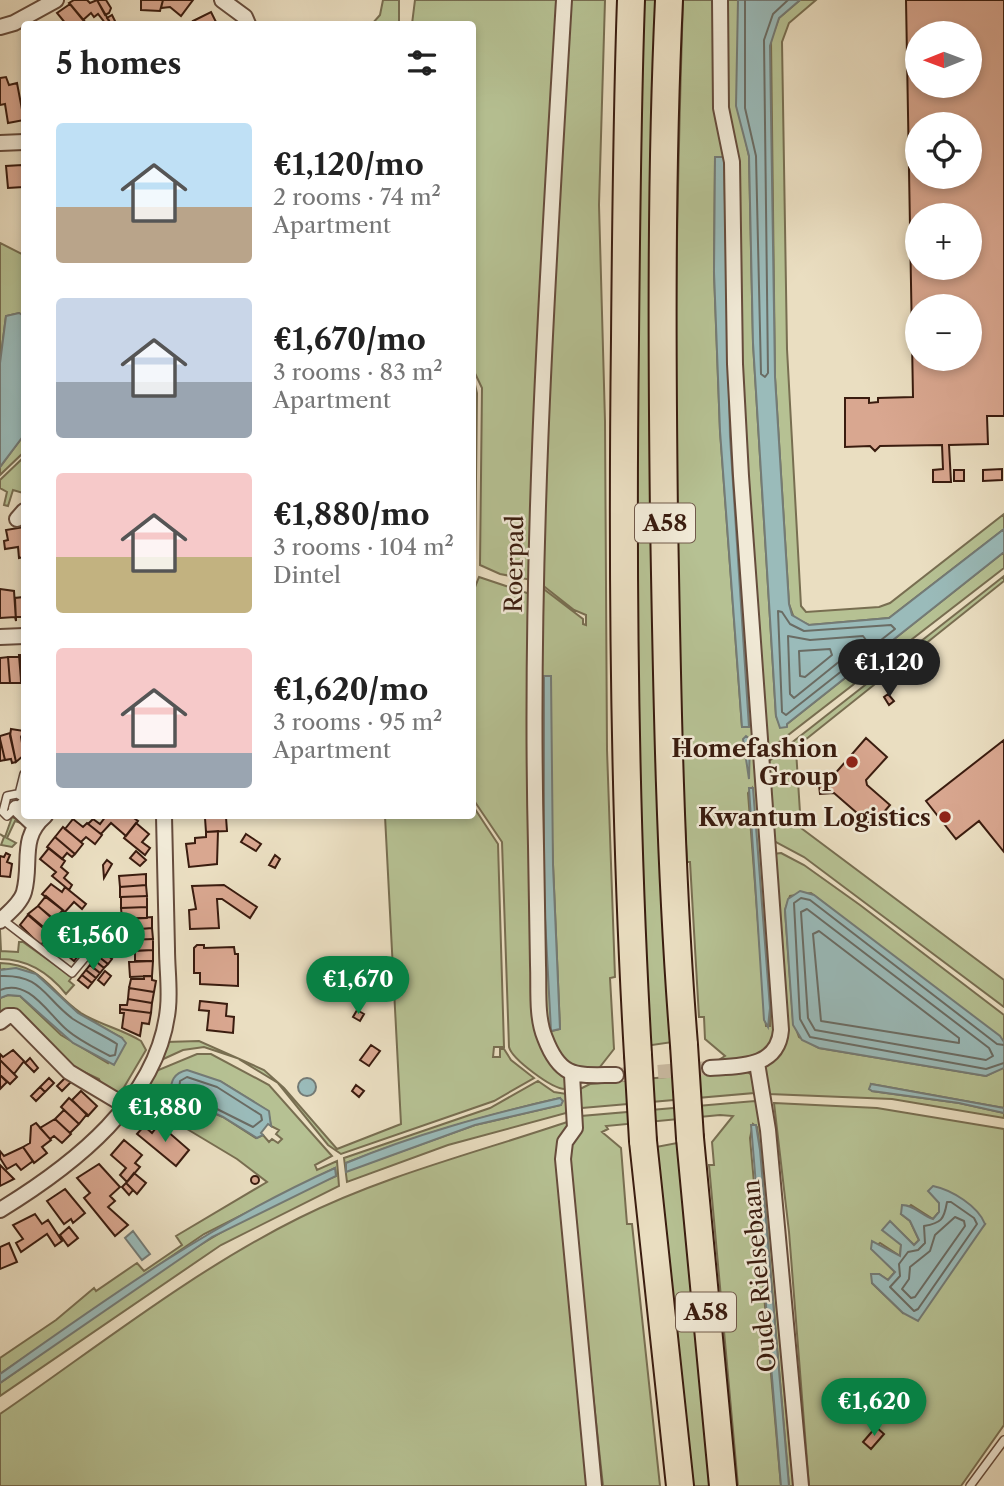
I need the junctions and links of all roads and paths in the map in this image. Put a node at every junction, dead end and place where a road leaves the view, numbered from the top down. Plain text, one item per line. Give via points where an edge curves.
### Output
1 (55, 0) edge
2 (222, 0) edge
3 (564, 0) edge
4 (631, 0) edge
5 (669, 0) edge
6 (720, 0) edge
7 (247, 21) edge
8 (0, 27) edge
9 (21, 142) edge
10 (0, 143) edge
11 (21, 636) edge
12 (0, 637) edge
13 (164, 819) edge
14 (39, 820) edge
15 (1, 920) edge
16 (97, 943) dead end
17 (0, 1022) edge
18 (757, 1063) junction
19 (710, 1068) tunnel mouth
20 (572, 1075) junction
21 (616, 1075) tunnel mouth
22 (126, 1106) junction
23 (0, 1210) edge
24 (1004, 1440) edge
25 (594, 1486) edge
26 (680, 1486) edge
27 (723, 1486) edge
28 (801, 1486) edge
29 (970, 1486) edge

1 - 8 street
2 - 7 street
3 - 20 street, Roerpad via 540,477 535,794 543,1035 559,1066
4 - 26 highway, A58, bridge via 626,187 627,881 643,1140
5 - 27 highway, A58, bridge via 663,367 667,691 690,1138
6 - 18 street via 721,108 732,162 741,476 781,1030 776,1049
9 - 10 street
11 - 12 street
13 - 22 street via 168,1008 151,1064
14 - 15 street via 27,842 24,893
15 - 16 lane via 72,973
17 - 22 street via 15,1016 69,1072
18 - 19 street
18 - 28 street, Oude Rielsebaan via 768,1130
20 - 21 street
20 - 25 street via 575,1128 565,1142 563,1159
22 - 23 street via 49,1178
24 - 29 lane

